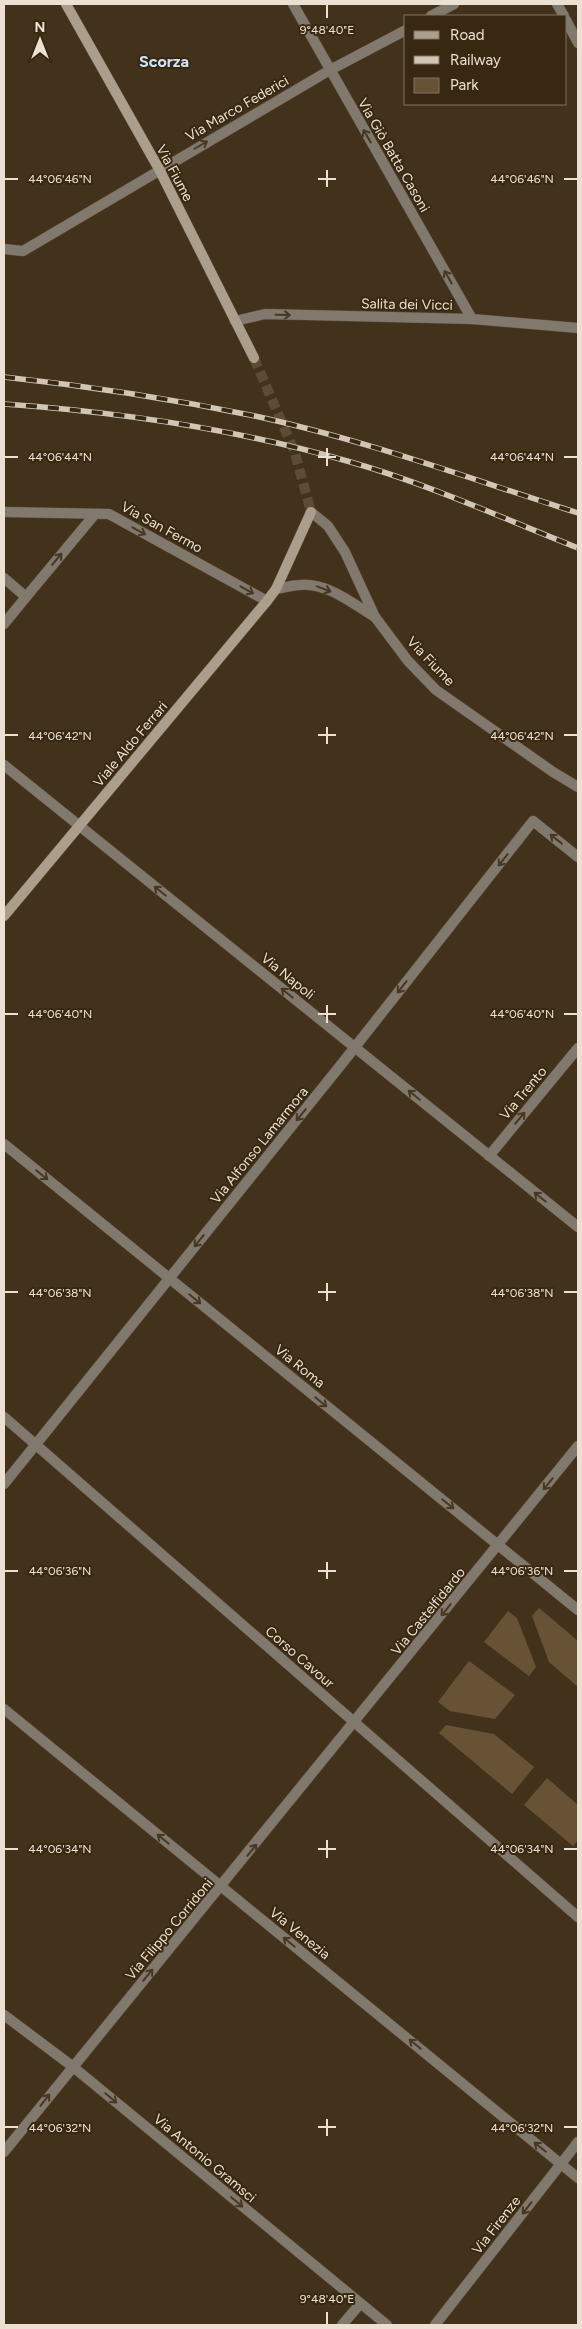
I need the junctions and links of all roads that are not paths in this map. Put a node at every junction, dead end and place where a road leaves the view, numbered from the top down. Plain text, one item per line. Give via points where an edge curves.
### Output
1 (66, 4) edge
2 (294, 4) edge
3 (454, 4) edge
4 (557, 4) edge
5 (433, 15) edge
6 (563, 15) edge
7 (567, 22) edge
8 (404, 31) edge
9 (578, 43) edge
10 (330, 70) junction
11 (159, 170) junction
12 (4, 249) edge
13 (472, 319) junction
14 (235, 321) junction
15 (578, 328) edge
16 (254, 358) tunnel mouth
17 (4, 512) edge
18 (311, 512) joint
19 (95, 514) junction
20 (4, 578) edge
21 (276, 589) junction
22 (26, 597) junction
23 (267, 602) junction
24 (375, 618) junction
25 (4, 624) edge
26 (4, 766) edge
27 (578, 787) edge
28 (79, 826) junction
29 (578, 857) edge
30 (4, 916) edge
31 (355, 1047) junction
32 (578, 1048) edge
33 (4, 1144) edge
34 (489, 1156) junction
35 (578, 1227) edge
36 (169, 1278) junction
37 (4, 1417) edge
38 (35, 1444) junction
39 (578, 1446) edge
40 (4, 1484) edge
41 (498, 1545) junction
42 (578, 1610) edge
43 (4, 1709) edge
44 (355, 1723) junction
45 (221, 1887) junction
46 (578, 1917) edge
47 (4, 2015) edge
48 (72, 2066) junction
49 (578, 2142) edge
50 (4, 2152) edge
51 (561, 2164) junction
52 (578, 2178) edge
53 (360, 2304) junction
54 (342, 2325) edge
55 (387, 2325) edge
56 (435, 2325) edge

1 - 11 main road, Via Fiume
2 - 10 street, Via Giò Batta Casoni
3 - 5 street
4 - 6 street
7 - 9 street
8 - 10 street, Via Marco Federici
11 -> 10 street, Via Marco Federici
13 -> 10 street, Via Giò Batta Casoni
11 - 12 street, Via Marco Federici via 23,251
11 - 14 main road, Via Fiume
14 -> 13 street, Salita dei Vicci via 265,314
13 - 15 street, Salita dei Vicci
14 - 16 main road, Via Fiume
17 - 19 street, Via San Fermo
18 - 21 main road, Viale Aldo Ferrari
18 - 24 street, Via Fiume via 328,526 346,552
22 -> 19 street
19 -> 23 street, Via San Fermo via 109,514
20 - 22 street
21 - 23 main road, Viale Aldo Ferrari
21 -> 24 street via 316,585 334,592
22 - 25 street
23 - 28 main road, Viale Aldo Ferrari
24 - 27 street, Via Fiume via 408,661 436,690
26 - 28 street, Via Napoli
28 - 30 main road, Viale Aldo Ferrari
31 -> 28 street, Via Napoli
29 -> 31 street, Via Alfonso Lamarmora via 533,821
34 -> 31 street, Via Napoli
31 -> 36 street, Via Alfonso Lamarmora
34 -> 32 street, Via Trento
33 -> 36 street, Via Roma
35 -> 34 street, Via Napoli
36 - 38 street, Via Alfonso Lamarmora
36 -> 41 street, Via Roma
37 - 38 street, Corso Cavour
38 - 40 street, Via Alfonso Lamarmora
38 - 44 street, Corso Cavour
39 -> 41 street, Via Castelfidardo
41 - 42 street, Via Roma
41 -> 44 street, Via Castelfidardo
45 -> 43 street, Via Venezia
45 -> 44 street, Via Filippo Corridoni
44 - 46 street, Corso Cavour
48 -> 45 street, Via Filippo Corridoni
51 -> 45 street, Via Venezia
47 - 48 street, Via Antonio Gramsci
50 -> 48 street, Via Filippo Corridoni
48 -> 53 street, Via Antonio Gramsci
49 - 51 street, Via Firenze
51 - 52 street, Via Venezia
51 -> 56 street, Via Firenze
53 - 54 street
53 - 55 street, Via Antonio Gramsci

